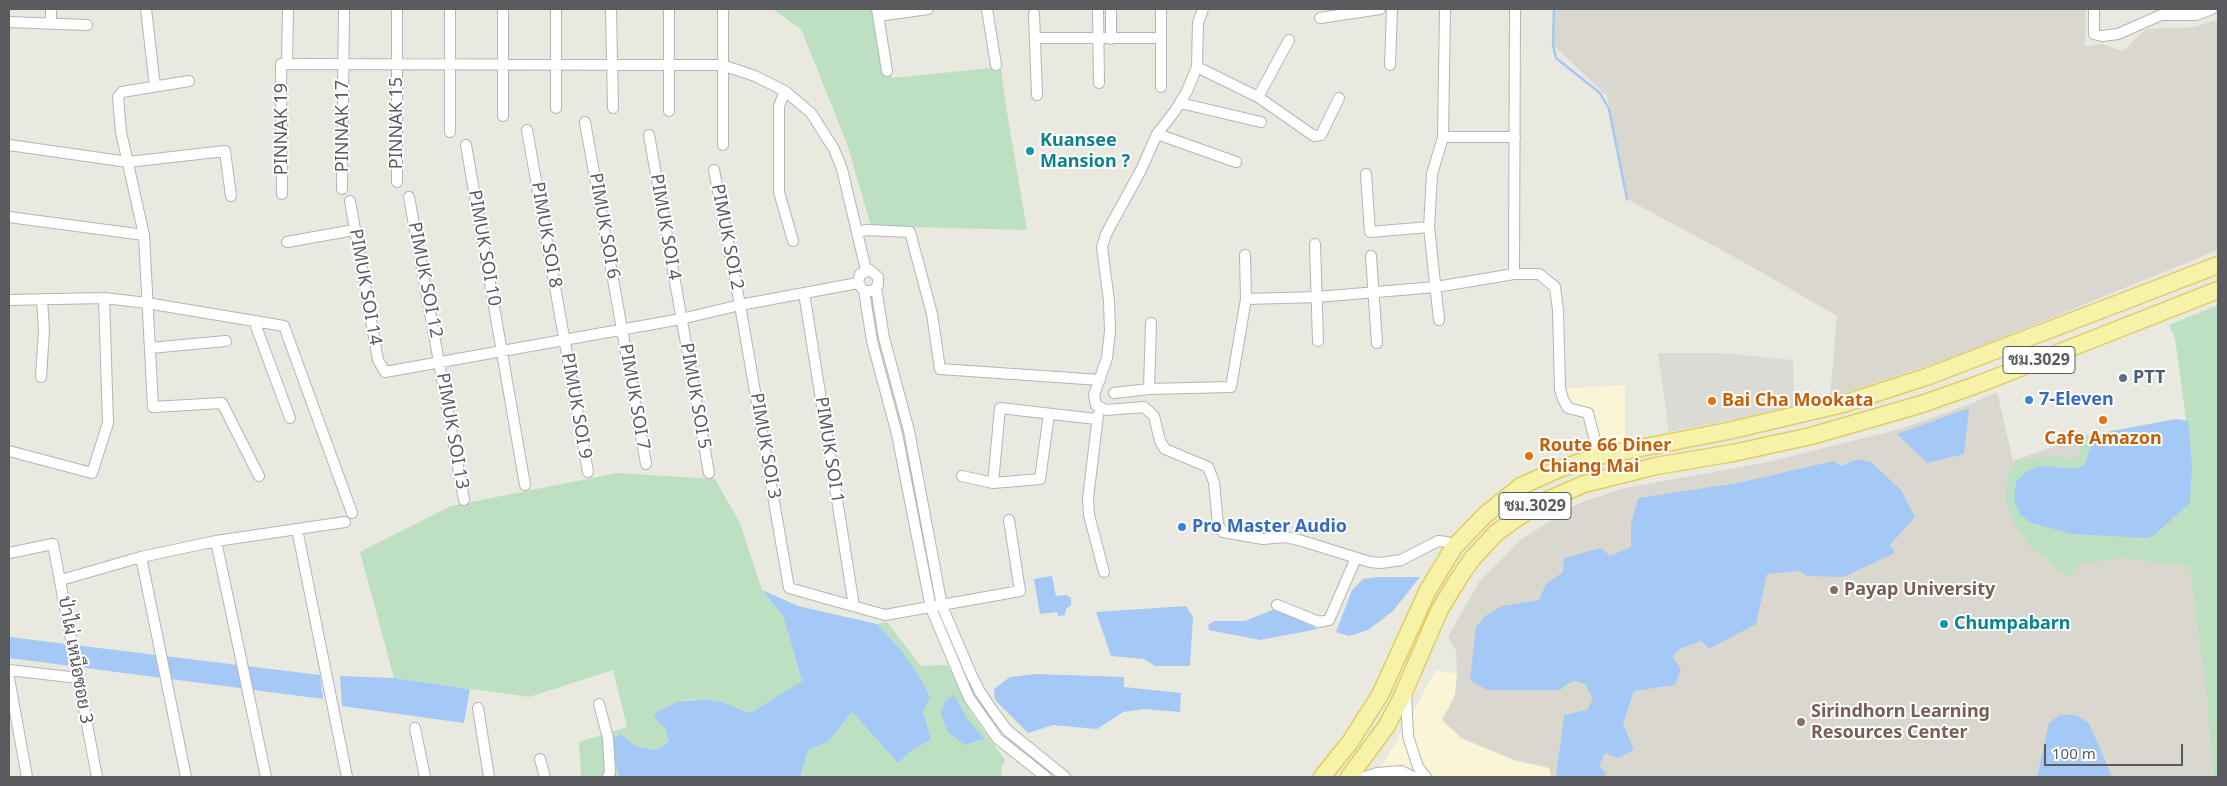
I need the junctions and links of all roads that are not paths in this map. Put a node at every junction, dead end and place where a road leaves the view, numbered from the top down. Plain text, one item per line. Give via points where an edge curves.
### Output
1 (51, 9) edge
2 (146, 9) edge
3 (288, 9) edge
4 (344, 9) edge
5 (397, 9) edge
6 (450, 9) edge
7 (503, 9) edge
8 (556, 9) edge
9 (611, 9) edge
10 (669, 9) edge
11 (723, 9) edge
12 (928, 9) edge
13 (987, 9) edge
14 (1098, 9) edge
15 (1111, 9) edge
16 (1161, 9) edge
17 (1203, 9) edge
18 (1380, 9) edge
19 (1392, 9) edge
20 (1445, 9) edge
21 (1515, 9) edge
22 (2094, 9) edge
23 (2212, 9) edge
24 (878, 12) edge
25 (2162, 12) edge
26 (1034, 14) dead end
27 (1320, 18) dead end
28 (9, 22) edge
29 (51, 24) junction
30 (87, 26) dead end
31 (1035, 38) junction
32 (1161, 38) junction
33 (1097, 39) junction
34 (1111, 39) junction
35 (1289, 40) dead end
36 (284, 64) junction
37 (343, 64) junction
38 (396, 64) junction
39 (449, 65) junction
40 (503, 65) junction
41 (556, 65) junction
42 (611, 65) junction
43 (668, 65) junction
44 (722, 65) junction
45 (996, 65) dead end
46 (1390, 65) dead end
47 (1196, 67) junction
48 (887, 71) dead end
49 (189, 81) dead end
50 (1099, 83) dead end
51 (155, 86) junction
52 (1161, 87) dead end
53 (786, 91) junction
54 (1037, 96) dead end
55 (1258, 97) junction
56 (1339, 98) dead end
57 (1180, 103) junction
58 (556, 108) dead end
59 (613, 108) dead end
60 (669, 111) dead end
61 (503, 116) dead end
62 (585, 122) dead end
63 (1261, 122) dead end
64 (527, 130) dead end
65 (450, 132) dead end
66 (1156, 134) junction
67 (649, 135) dead end
68 (1443, 137) junction
69 (1514, 137) junction
70 (9, 145) edge
71 (466, 145) dead end
72 (723, 145) dead end
73 (128, 162) junction
74 (1236, 162) dead end
75 (714, 170) dead end
76 (1366, 174) dead end
77 (397, 182) dead end
78 (342, 189) dead end
79 (282, 194) dead end
80 (231, 196) dead end
81 (409, 197) dead end
82 (350, 201) dead end
83 (9, 217) edge
84 (1429, 227) junction
85 (354, 230) junction
86 (857, 232) junction
87 (144, 235) junction
88 (793, 241) dead end
89 (287, 242) dead end
90 (1315, 244) dead end
91 (1245, 256) dead end
92 (1371, 256) dead end
93 (2218, 265) edge
94 (866, 270) junction
95 (1514, 274) junction
96 (861, 287) junction
97 (1436, 287) junction
98 (876, 288) junction
99 (2218, 290) edge
100 (1374, 291) junction
101 (804, 293) junction
102 (1317, 297) junction
103 (104, 298) junction
104 (42, 299) junction
105 (1246, 299) junction
106 (9, 300) edge
107 (147, 303) junction
108 (740, 305) junction
109 (681, 319) junction
110 (1439, 320) dead end
111 (254, 321) junction
112 (1151, 323) dead end
113 (623, 329) junction
114 (226, 341) dead end
115 (564, 341) junction
116 (1318, 342) dead end
117 (1377, 343) dead end
118 (150, 348) junction
119 (502, 352) junction
120 (440, 363) junction
121 (41, 377) dead end
122 (1100, 380) junction
123 (1149, 389) junction
124 (898, 392) junction
125 (1114, 393) dead end
126 (886, 395) junction
127 (1100, 409) junction
128 (1049, 414) junction
129 (290, 418) dead end
130 (1096, 419) junction
131 (9, 451) edge
132 (1599, 456) junction
133 (646, 464) dead end
134 (588, 472) dead end
135 (709, 473) dead end
136 (259, 476) dead end
137 (962, 476) dead end
138 (993, 483) junction
139 (525, 485) dead end
140 (921, 496) junction
141 (909, 498) junction
142 (464, 500) dead end
143 (352, 512) dead end
144 (1009, 520) dead end
145 (345, 522) dead end
146 (297, 529) junction
147 (216, 541) junction
148 (1454, 547) junction
149 (9, 553) edge
150 (141, 557) junction
151 (1356, 558) junction
152 (1104, 572) dead end
153 (61, 580) junction
154 (1277, 605) dead end
155 (854, 606) junction
156 (942, 606) junction
157 (931, 608) junction
158 (9, 670) edge
159 (78, 674) junction
160 (9, 678) edge
161 (1406, 687) junction
162 (599, 704) dead end
163 (478, 708) dead end
164 (415, 728) dead end
165 (1041, 757) junction
166 (540, 758) dead end
167 (1033, 767) junction
168 (27, 777) edge
169 (97, 777) edge
170 (186, 777) edge
171 (266, 777) edge
172 (347, 777) edge
173 (426, 777) edge
174 (489, 777) edge
175 (545, 777) edge
176 (608, 777) edge
177 (1046, 777) edge
178 (1065, 777) edge
179 (1322, 777) edge
180 (1349, 777) edge
181 (1365, 777) edge
182 (1414, 777) edge
183 (1426, 777) edge

1 - 29 street
2 - 51 street
3 - 36 street, PINNAK 19
4 - 37 street, PINNAK 17
5 - 38 street, PINNAK 15
6 - 39 street
7 - 40 street
8 - 41 street
9 - 42 street
10 - 43 street
11 - 44 street
12 - 24 street
13 - 45 street
14 - 33 street
15 - 34 street
16 - 32 street
17 - 47 street via 1198,23
18 - 27 street
19 - 46 street
20 - 68 street
21 - 69 street
22 - 25 street via 2094,34 2102,36 2118,34
23 - 25 street via 2196,15
24 - 48 street
26 - 31 street
28 - 29 street
29 - 30 street
31 - 33 street
31 - 54 street
32 - 34 street
32 - 52 street
33 - 34 street
33 - 50 street
35 - 55 street
36 - 37 street
36 - 79 street, PINNAK 19
37 - 38 street
37 - 78 street, PINNAK 17
38 - 39 street
38 - 77 street, PINNAK 15
39 - 40 street
39 - 65 street
40 - 41 street
40 - 61 street
41 - 42 street
41 - 58 street
42 - 43 street
42 - 59 street
43 - 44 street
43 - 60 street
44 - 53 street
44 - 72 street
47 - 55 street
47 - 57 street
49 - 51 street
51 - 73 street via 122,92 118,97
53 - 86 street via 810,113 834,149
53 - 88 street via 779,106 779,192
55 - 56 street via 1317,137 1321,136
57 - 63 street
57 - 66 street
62 - 113 street, PIMUK SOI 6
64 - 115 street, PIMUK SOI 8
66 - 74 street
66 - 122 street via 1142,170 1102,247 1110,331
67 - 109 street, PIMUK SOI 4
68 - 69 street
68 - 84 street via 1432,174
69 - 95 street
70 - 73 street
71 - 119 street, PIMUK SOI 10
73 - 80 street via 225,151
73 - 87 street
75 - 108 street, PIMUK SOI 2
76 - 84 street via 1370,232
81 - 120 street, PIMUK SOI 12
82 - 85 street, PIMUK SOI 14
83 - 87 street
84 - 97 street
85 - 89 street
85 - 120 street, PIMUK SOI 14 via 378,360 385,372
86 - 94 street
86 - 122 street via 910,232 932,314 940,369
87 - 107 street
90 - 102 street
91 - 105 street
92 - 100 street
93 - 132 main road, ชม.3029 via 1929,376 1843,404
94 - 96 street via 858,276
94 - 98 street via 873,271 878,277
95 - 97 street
95 - 132 street via 1539,274 1555,287 1560,389 1568,408 1588,413
96 - 98 street via 870,291
96 - 101 street
96 - 126 street
97 - 100 street
97 - 110 street
98 - 124 street via 884,338
99 - 161 main road, ชม.3029 via 1922,404 1811,436 1656,466 1584,484 1534,506 1496,533 1472,559 1439,611
100 - 102 street
100 - 117 street
101 - 108 street
101 - 155 street, PIMUK SOI 1
102 - 105 street
102 - 116 street
103 - 104 street
103 - 107 street
103 - 131 street via 108,423 92,474
104 - 106 street
104 - 121 street
105 - 123 street via 1231,387
107 - 111 street
107 - 118 street
108 - 109 street
108 - 155 street, PIMUK SOI 3 via 789,588
109 - 113 street
109 - 135 street, PIMUK SOI 5
111 - 129 street
111 - 143 street via 284,326
112 - 123 street
113 - 115 street
113 - 133 street, PIMUK SOI 7
114 - 118 street
115 - 119 street
115 - 134 street, PIMUK SOI 9
118 - 136 street via 153,407 222,403
119 - 120 street
119 - 139 street, PIMUK SOI 10
120 - 142 street, PIMUK SOI 13
122 - 127 street via 1094,401
123 - 125 street
124 - 126 street
124 - 140 street
126 - 141 street
127 - 130 street
127 - 151 street via 1144,407 1154,416 1165,449 1208,467 1214,482 1218,525 1223,532 1262,539 1285,537
128 - 130 street
128 - 138 street via 1040,478
128 - 138 street via 1000,408
130 - 152 street via 1088,499
132 - 148 main road, ชม.3029 via 1521,486 1485,515
137 - 138 street
140 - 141 street
140 - 156 street
141 - 157 street
144 - 156 street via 1020,591
145 - 146 street
146 - 147 street
146 - 172 street
147 - 150 street
147 - 171 street
148 - 151 street via 1438,541 1393,562
148 - 179 main road, ชม.3029 via 1428,590 1380,695 1350,742
149 - 153 street, ป่าไผ่ เหนือซอย 3 via 52,544
150 - 153 street
150 - 170 street
151 - 154 street via 1329,620 1319,622
153 - 159 street, ป่าไผ่ เหนือซอย 3
155 - 157 street via 885,615
156 - 157 street
156 - 165 street via 980,692 1007,730
157 - 167 street via 969,698 998,739
158 - 159 street
159 - 169 street, ป่าไผ่ เหนือซอย 3
160 - 168 street
161 - 180 main road, ชม.3029 via 1386,727
161 - 183 street via 1408,736 1418,766
162 - 176 street via 608,738
163 - 174 street
164 - 173 street
165 - 167 street
165 - 178 street
166 - 175 street
167 - 177 street
181 - 182 street via 1400,771

